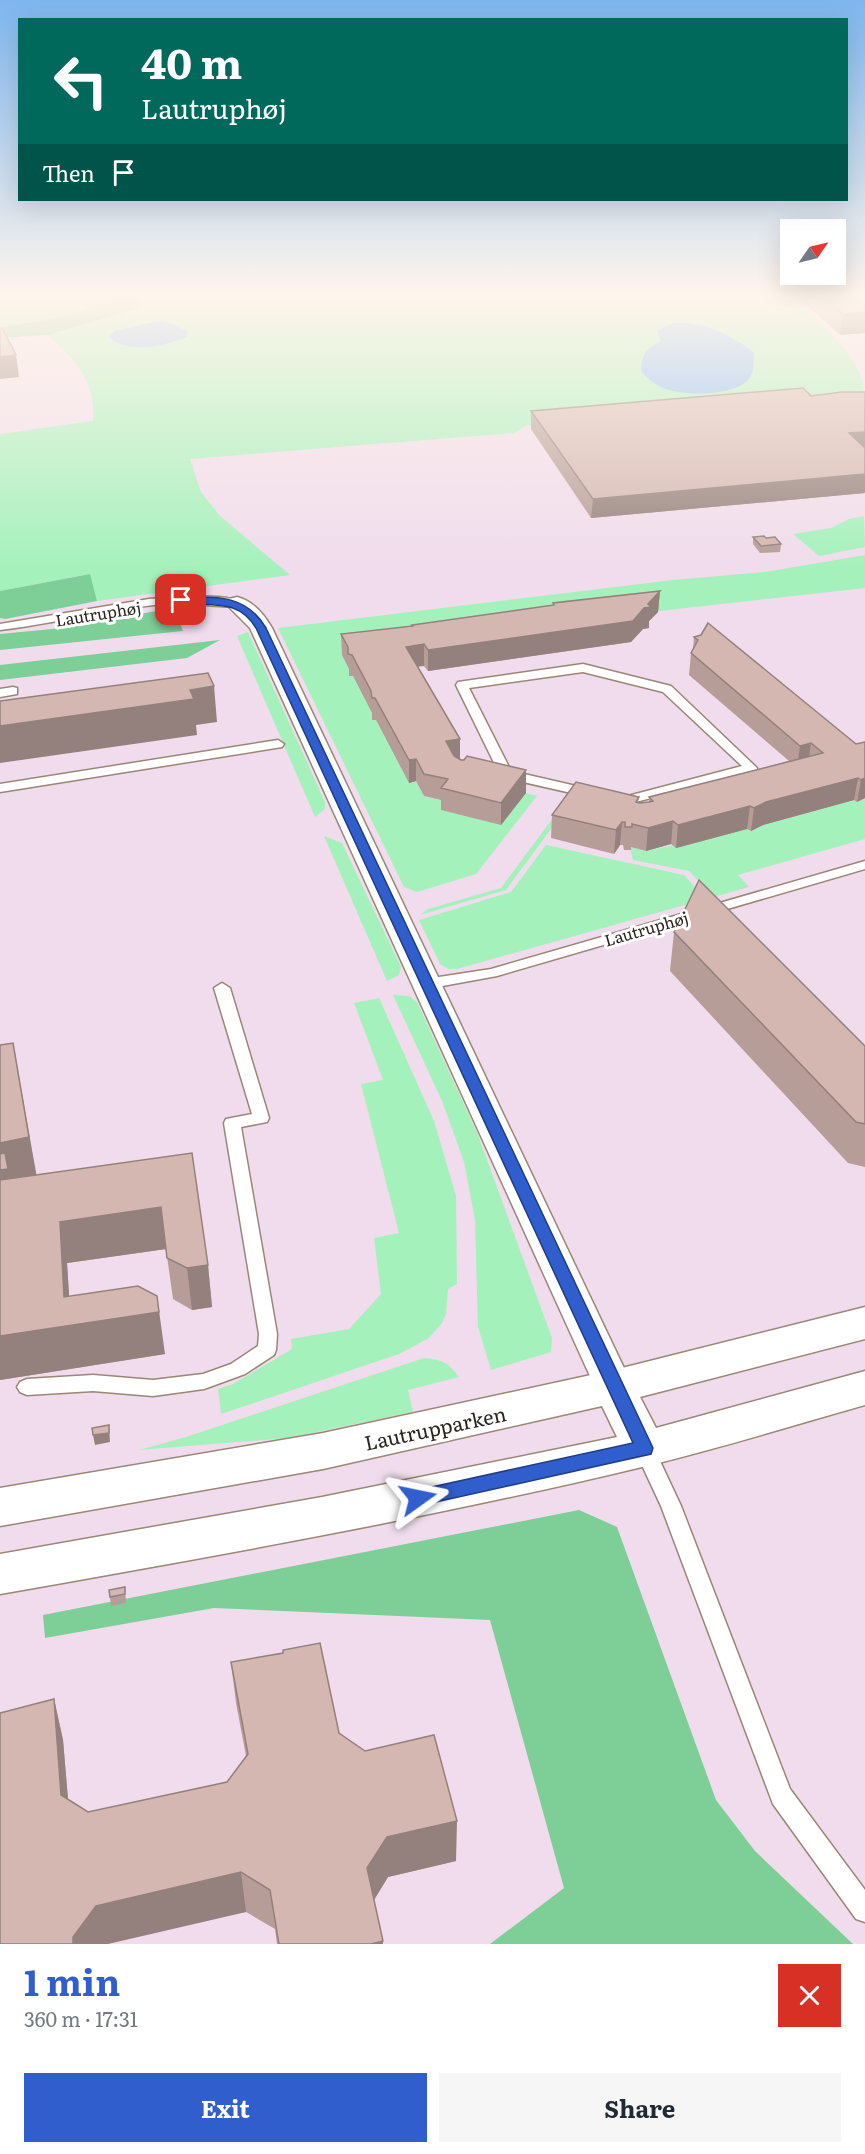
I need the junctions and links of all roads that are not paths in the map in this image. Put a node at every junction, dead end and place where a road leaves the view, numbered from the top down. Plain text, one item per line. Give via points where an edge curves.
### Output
1 (237, 604) joint
2 (0, 627) edge
3 (634, 680) joint
4 (278, 744) dead end
5 (0, 788) edge
6 (865, 865) edge
7 (426, 984) junction
8 (222, 988) dead end
9 (865, 1323) edge
10 (27, 1387) dead end
11 (614, 1387) junction
12 (865, 1388) edge
13 (644, 1448) junction
14 (0, 1507) edge
15 (0, 1574) edge
16 (865, 1911) edge

1 - 2 lane, Lautruphøj via 181,600
1 - 7 street, Lautruphøj via 261,628
3 - 3 lane via 667,689 751,768 624,801 506,774 462,685 583,668
4 - 5 lane
6 - 7 lane, Lautruphøj via 492,973
7 - 11 street, Lautruphøj
8 - 10 lane via 261,1118 232,1123 268,1334 267,1350 238,1369 204,1381 153,1388 93,1383
9 - 11 street, Lautrupparken
11 - 13 street, Lautruphøj
11 - 14 street, Lautrupparken via 323,1451
12 - 13 street
13 - 15 street via 418,1498
13 - 16 lane via 671,1506 781,1796

